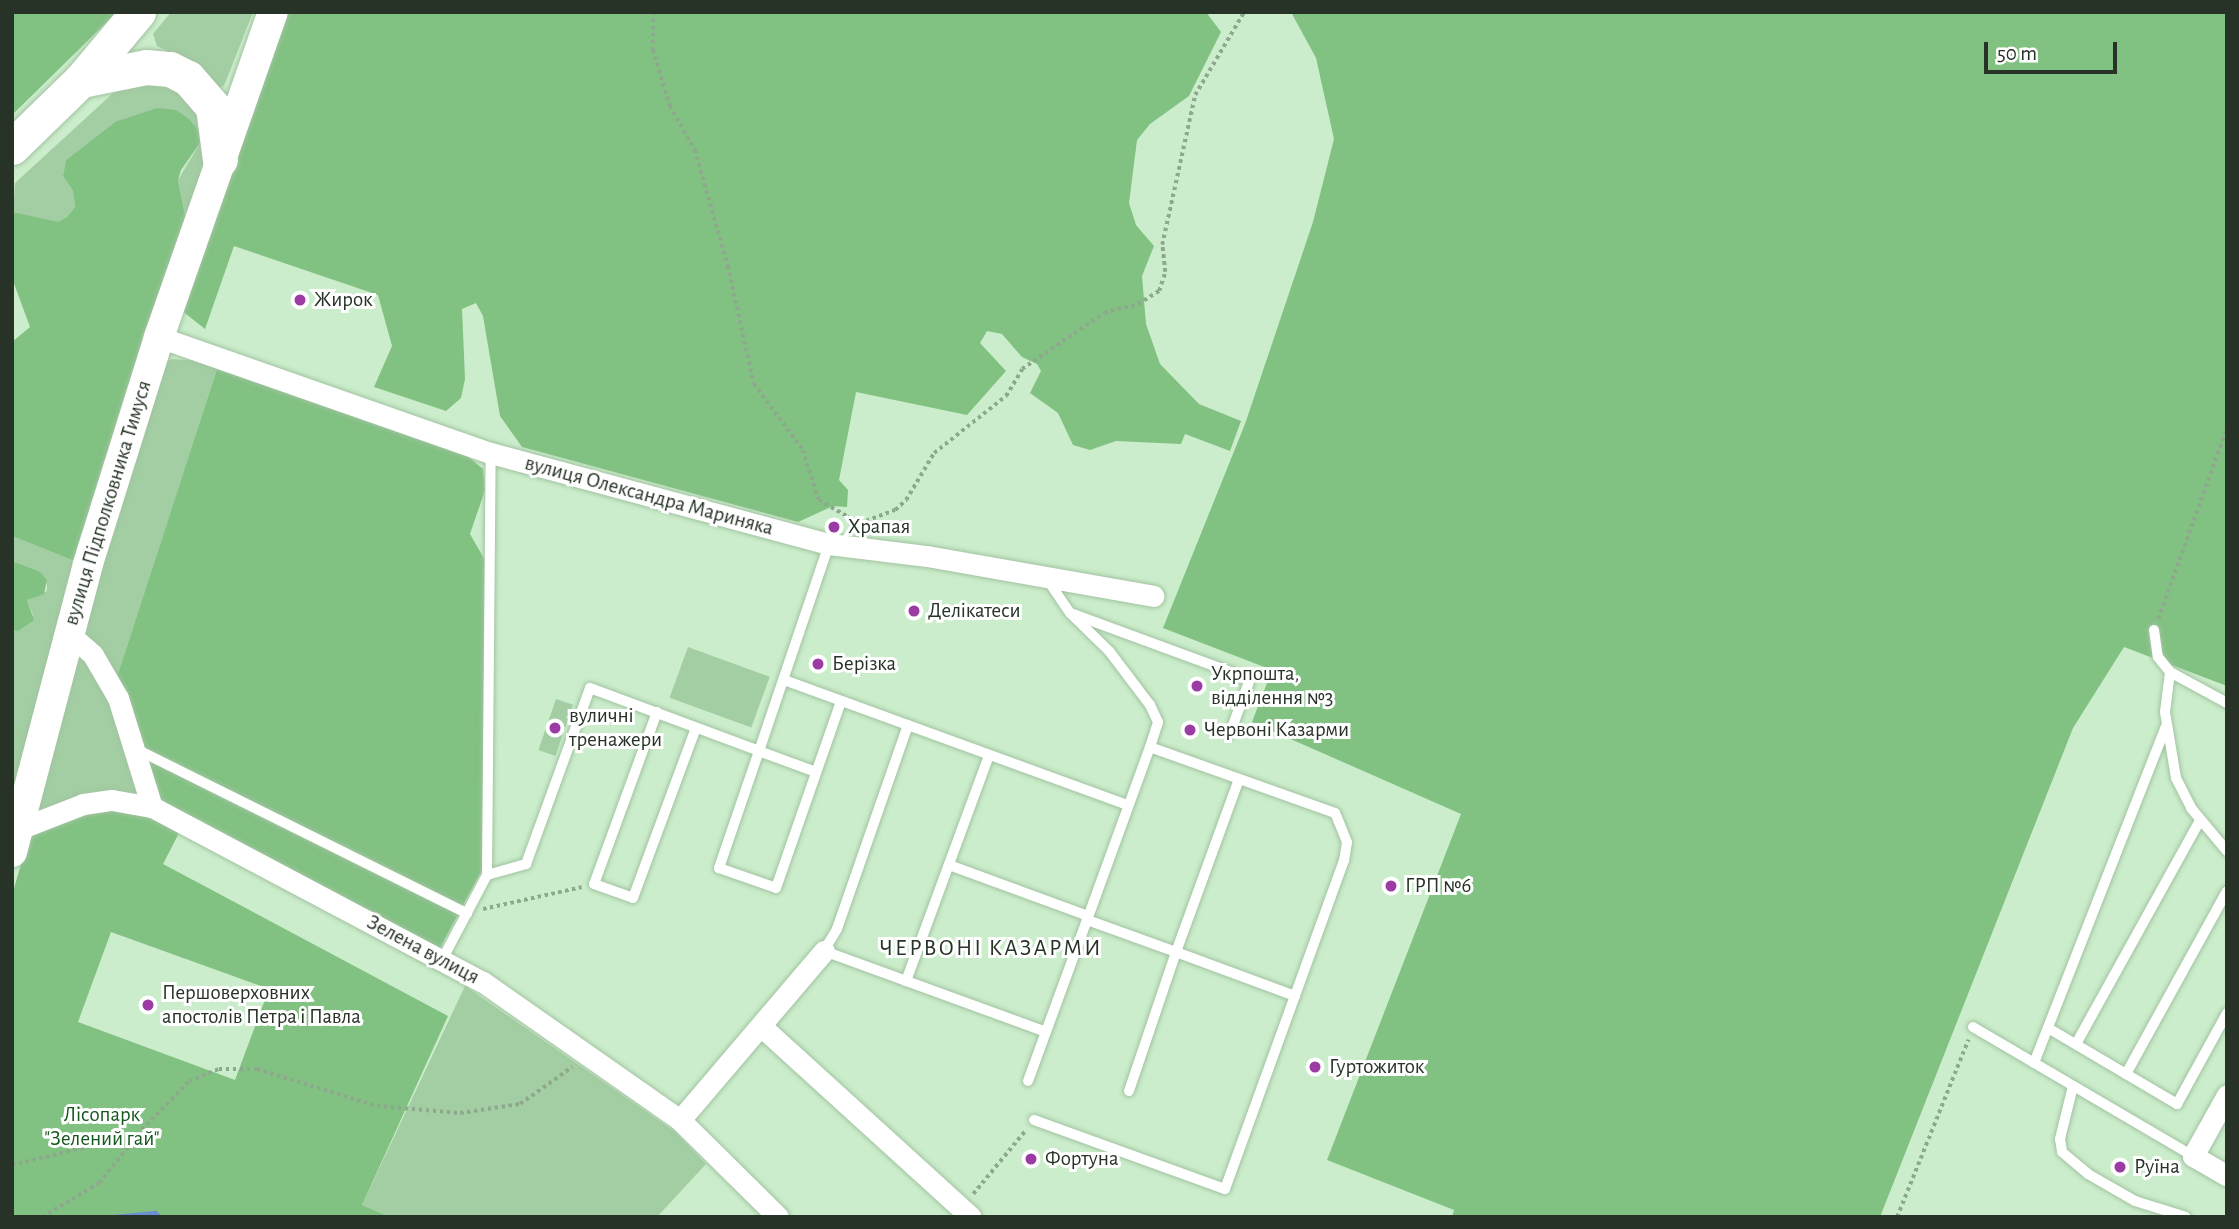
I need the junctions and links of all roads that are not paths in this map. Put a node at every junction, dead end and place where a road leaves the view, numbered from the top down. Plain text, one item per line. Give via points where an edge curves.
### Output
1 (138, 12) edge
2 (273, 12) edge
3 (81, 80) junction
4 (12, 146) edge
5 (219, 159) junction
6 (159, 337) junction
7 (491, 453) junction
8 (829, 544) junction
9 (1047, 579) junction
10 (1154, 596) dead end
11 (1070, 613) junction
12 (2154, 630) road end
13 (68, 633) junction
14 (2170, 671) junction
15 (784, 680) junction
16 (841, 701) junction
17 (2227, 703) edge
18 (657, 712) junction
19 (908, 725) junction
20 (2166, 727) junction
21 (695, 728) junction
22 (1230, 733) dead end
23 (1150, 747) junction
24 (134, 748) junction
25 (759, 751) junction
26 (989, 755) junction
27 (816, 772) junction
28 (1239, 779) junction
29 (1128, 805) junction
30 (152, 807) junction
31 (2200, 820) junction
32 (15, 841) edge
33 (2227, 851) edge
34 (949, 865) junction
35 (487, 875) junction
36 (2227, 891) edge
37 (467, 913) junction
38 (1087, 918) junction
39 (824, 951) junction
40 (1176, 952) junction
41 (442, 960) junction
42 (906, 981) junction
43 (1295, 996) junction
44 (2227, 1013) edge
45 (762, 1027) junction
46 (1973, 1027) road end
47 (2048, 1028) junction
48 (1046, 1032) junction
49 (2076, 1044) junction
50 (2034, 1063) junction
51 (2126, 1074) junction
52 (1028, 1081) dead end
53 (2073, 1086) junction
54 (1129, 1091) dead end
55 (2227, 1096) edge
56 (680, 1120) junction
57 (1034, 1120) road end
58 (2193, 1156) junction
59 (2227, 1176) edge
60 (966, 1212) edge
61 (778, 1217) edge
62 (2186, 1217) edge

1 - 3 highway
2 - 5 main road, вулиця Підполковника Тимуся
3 - 4 highway
3 - 5 highway via 146,67 188,78 213,107
5 - 6 main road, вулиця Підполковника Тимуся
6 - 7 street, вулиця Олександра Мариняка
6 - 13 main road, вулиця Підполковника Тимуся
7 - 8 street, вулиця Олександра Мариняка
7 - 35 lane
8 - 9 street, вулиця Олександра Мариняка
8 - 15 lane
9 - 10 street, вулиця Олександра Мариняка
9 - 11 lane
11 - 22 lane via 1250,679
11 - 23 lane via 1109,651 1150,705 1157,722
12 - 14 lane via 2158,657
13 - 24 street via 93,655 111,684
13 - 32 main road, вулиця Підполковника Тимуся
14 - 17 lane
14 - 20 lane
15 - 16 lane
15 - 25 lane
16 - 19 lane
16 - 27 lane
18 - 21 lane
18 - 21 lane via 594,884 633,898
18 - 35 lane via 590,688 526,864
19 - 26 lane
19 - 39 lane via 837,929
20 - 31 lane via 2176,778
20 - 47 lane
21 - 25 lane
23 - 28 lane
23 - 29 lane
24 - 30 street
24 - 37 lane
25 - 27 lane
25 - 27 lane via 719,868 776,888
26 - 29 lane
26 - 34 lane
28 - 40 lane
28 - 43 lane via 1335,813 1346,829 1344,861
29 - 38 lane
30 - 32 street, Зелена вулиця via 97,801 64,809
30 - 41 street, Зелена вулиця
31 - 33 lane
31 - 49 lane
34 - 38 lane
34 - 42 lane
35 - 37 lane
36 - 51 lane
37 - 41 lane
38 - 40 lane
38 - 48 lane
39 - 42 lane
39 - 45 street
40 - 43 lane
40 - 54 lane
41 - 56 street, Зелена вулиця via 483,982
42 - 48 lane
43 - 57 lane via 1224,1189
44 - 51 lane via 2177,1104
45 - 56 street
45 - 60 street
46 - 50 lane
47 - 49 lane
47 - 50 lane
48 - 52 lane
49 - 51 lane
50 - 53 lane
53 - 58 lane
53 - 62 lane via 2060,1139 2062,1152 2088,1174 2135,1201
55 - 58 street
56 - 61 street, Зелена вулиця
58 - 59 street

